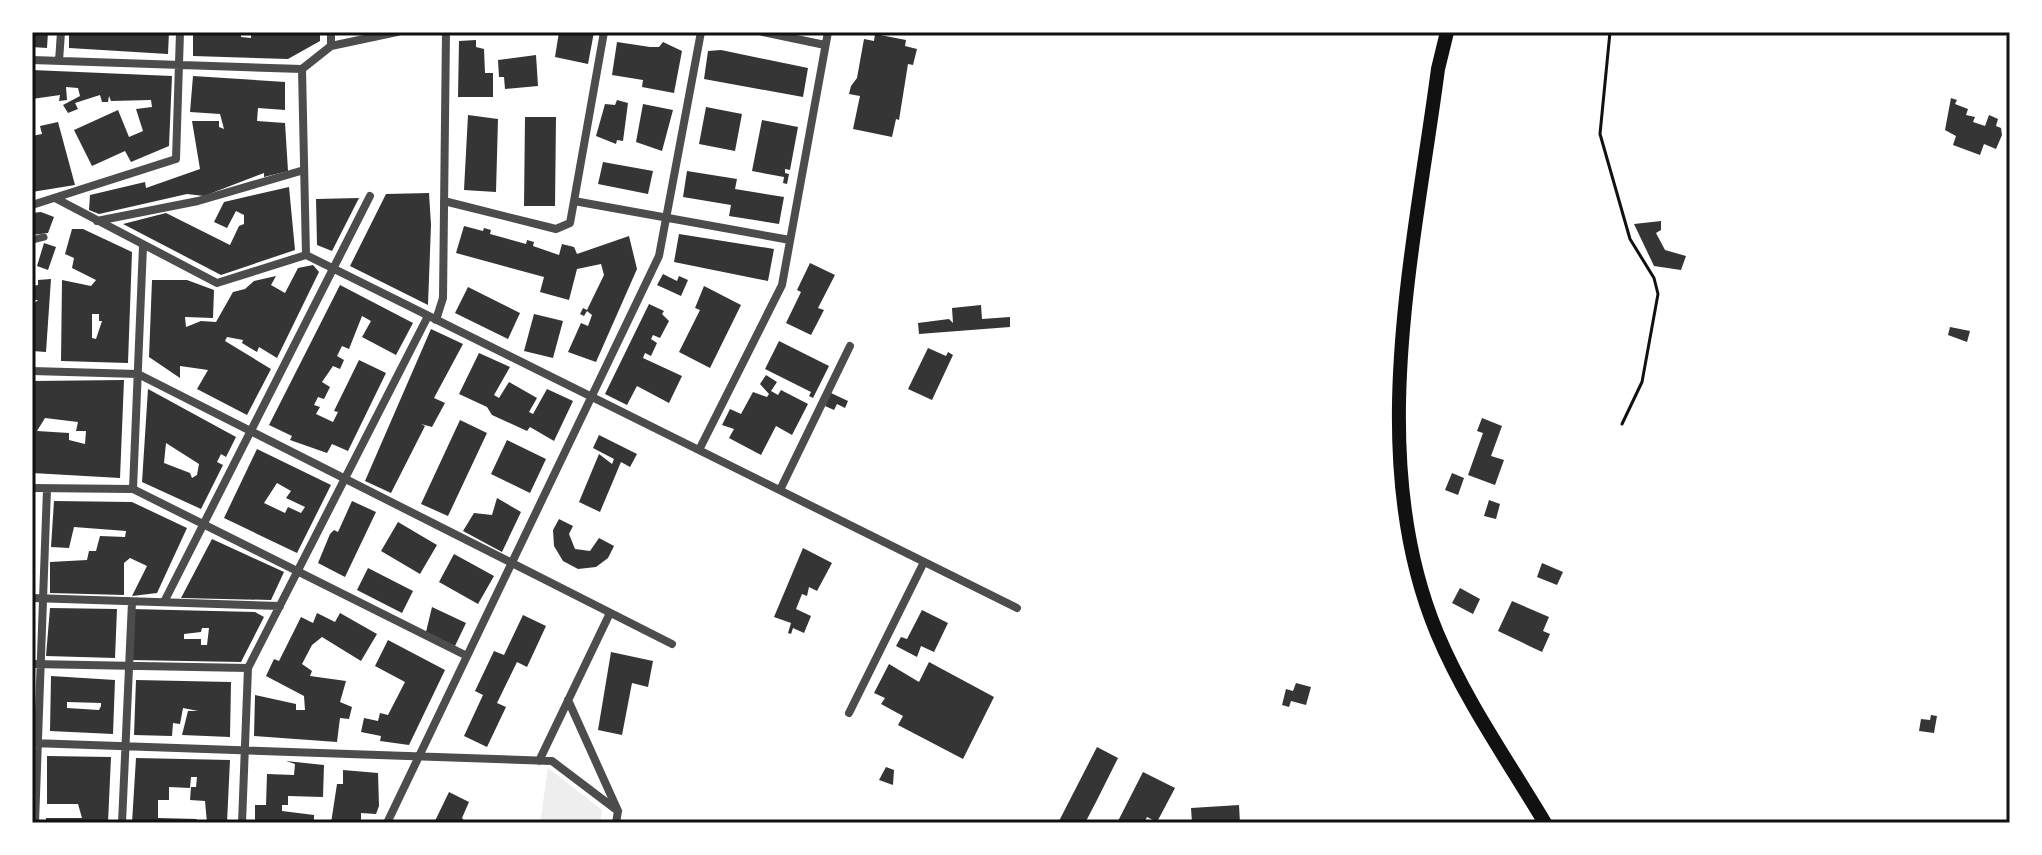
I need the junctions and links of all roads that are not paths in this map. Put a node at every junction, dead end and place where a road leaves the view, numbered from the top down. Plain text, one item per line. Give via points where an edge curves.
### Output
1 (61, 32) edge
2 (180, 32) edge
3 (331, 32) edge
4 (397, 32) edge
5 (446, 32) edge
6 (604, 32) edge
7 (701, 32) edge
8 (763, 32) edge
9 (828, 32) edge
10 (1439, 32) edge
11 (1447, 32) edge
12 (825, 45) junction
13 (331, 46) junction
14 (32, 60) edge
15 (59, 61) junction
16 (179, 65) junction
17 (302, 69) junction
18 (1438, 69) junction
19 (304, 170) junction
20 (370, 196) dead end
21 (55, 198) junction
22 (444, 201) junction
23 (574, 201) junction
24 (32, 205) edge
25 (667, 217) junction
26 (97, 221) junction
27 (44, 237) dead end
28 (32, 240) edge
29 (790, 240) junction
30 (143, 246) junction
31 (306, 255) junction
32 (333, 268) junction
33 (432, 318) junction
34 (850, 346) dead end
35 (32, 371) edge
36 (138, 374) junction
37 (592, 397) junction
38 (250, 431) junction
39 (699, 450) junction
40 (345, 480) junction
41 (32, 488) edge
42 (47, 489) junction
43 (133, 489) junction
44 (780, 490) junction
45 (202, 524) junction
46 (924, 562) junction
47 (512, 564) junction
48 (298, 571) junction
49 (32, 598) edge
50 (43, 599) junction
51 (132, 602) junction
52 (164, 602) junction
53 (280, 606) junction
54 (1017, 608) dead end
55 (610, 613) junction
56 (672, 644) dead end
57 (467, 656) junction
58 (36, 664) edge
59 (129, 666) junction
60 (248, 668) junction
61 (568, 700) junction
62 (849, 713) dead end
63 (35, 744) edge
64 (126, 747) junction
65 (245, 751) junction
66 (419, 757) junction
67 (539, 761) junction
68 (618, 811) junction
69 (35, 823) edge
70 (122, 823) edge
71 (242, 823) edge
72 (387, 823) edge
73 (616, 823) edge
74 (1545, 823) edge

1 - 15 street
2 - 16 street
3 - 13 street
4 - 13 street
5 - 22 street
6 - 23 street
7 - 25 street
8 - 12 street
9 - 12 street
10 - 18 main road
11 - 18 main road
12 - 29 street
13 - 17 street
14 - 15 street
15 - 16 street
16 - 17 street
16 - 21 street via 176,159
17 - 19 street
18 - 74 main road via 1398,397 1401,492 1413,563 1437,633 1467,694
19 - 26 street via 198,201
19 - 31 street
20 - 32 street
21 - 24 street
21 - 26 street
22 - 23 street via 556,229 570,223
22 - 33 street via 443,298
23 - 25 street
25 - 29 street
25 - 37 street via 659,256
26 - 30 street
27 - 28 street
29 - 39 street via 782,285
30 - 31 street via 217,283
30 - 36 street
31 - 32 street
32 - 33 street
32 - 38 street
33 - 37 street
33 - 40 street
34 - 44 street
35 - 36 street
36 - 38 street
36 - 43 street
37 - 39 street
37 - 47 street
38 - 40 street
38 - 45 street
39 - 44 street
40 - 47 street
40 - 48 street
41 - 42 street
42 - 43 street
42 - 50 street
43 - 45 street
44 - 46 street
45 - 48 street
45 - 52 street
46 - 54 street
46 - 62 street
47 - 55 street
47 - 57 street
48 - 53 street
48 - 57 street
49 - 50 street
50 - 51 street
50 - 58 street
51 - 52 street
51 - 59 street
52 - 53 street
53 - 60 street
55 - 56 street
55 - 61 street
57 - 66 street
58 - 59 street
58 - 63 street
59 - 60 street
59 - 64 street
60 - 65 street
61 - 67 street
61 - 68 street
63 - 64 street
63 - 69 street
64 - 65 street
64 - 70 street
65 - 66 street
65 - 71 street
66 - 67 street
66 - 72 street
67 - 68 street via 552,761
68 - 73 street

